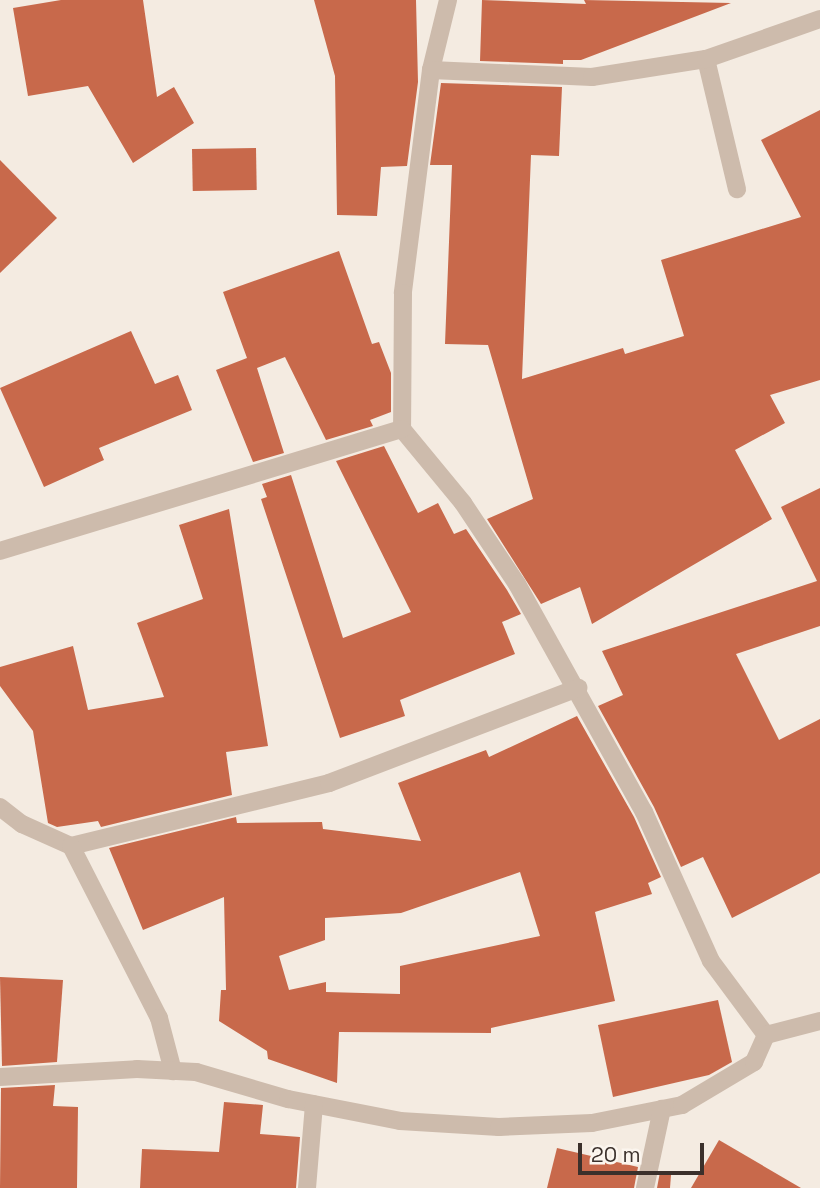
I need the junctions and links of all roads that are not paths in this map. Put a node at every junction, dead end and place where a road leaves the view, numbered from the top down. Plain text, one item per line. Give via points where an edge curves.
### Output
1 (448, 0) edge
2 (820, 19) edge
3 (706, 59) junction
4 (431, 70) junction
5 (737, 189) dead end
6 (402, 429) junction
7 (0, 551) edge
8 (578, 688) junction
9 (0, 807) edge
10 (71, 846) junction
11 (820, 1021) edge
12 (766, 1035) junction
13 (173, 1071) junction
14 (0, 1077) edge
15 (314, 1104) junction
16 (662, 1110) junction
17 (307, 1188) edge
18 (645, 1188) edge

1 - 4 street
2 - 3 street
3 - 4 street via 592,77
3 - 5 street
4 - 6 street via 403,293
6 - 7 street
6 - 8 street via 463,503
8 - 10 street via 329,783
8 - 12 street via 644,812 711,961
9 - 10 street via 22,824
10 - 13 street via 159,1018
11 - 12 street
12 - 16 street via 754,1062 682,1105
13 - 14 street
13 - 15 street via 197,1072
15 - 16 street via 400,1121 499,1127 592,1123
15 - 17 street
16 - 18 street

